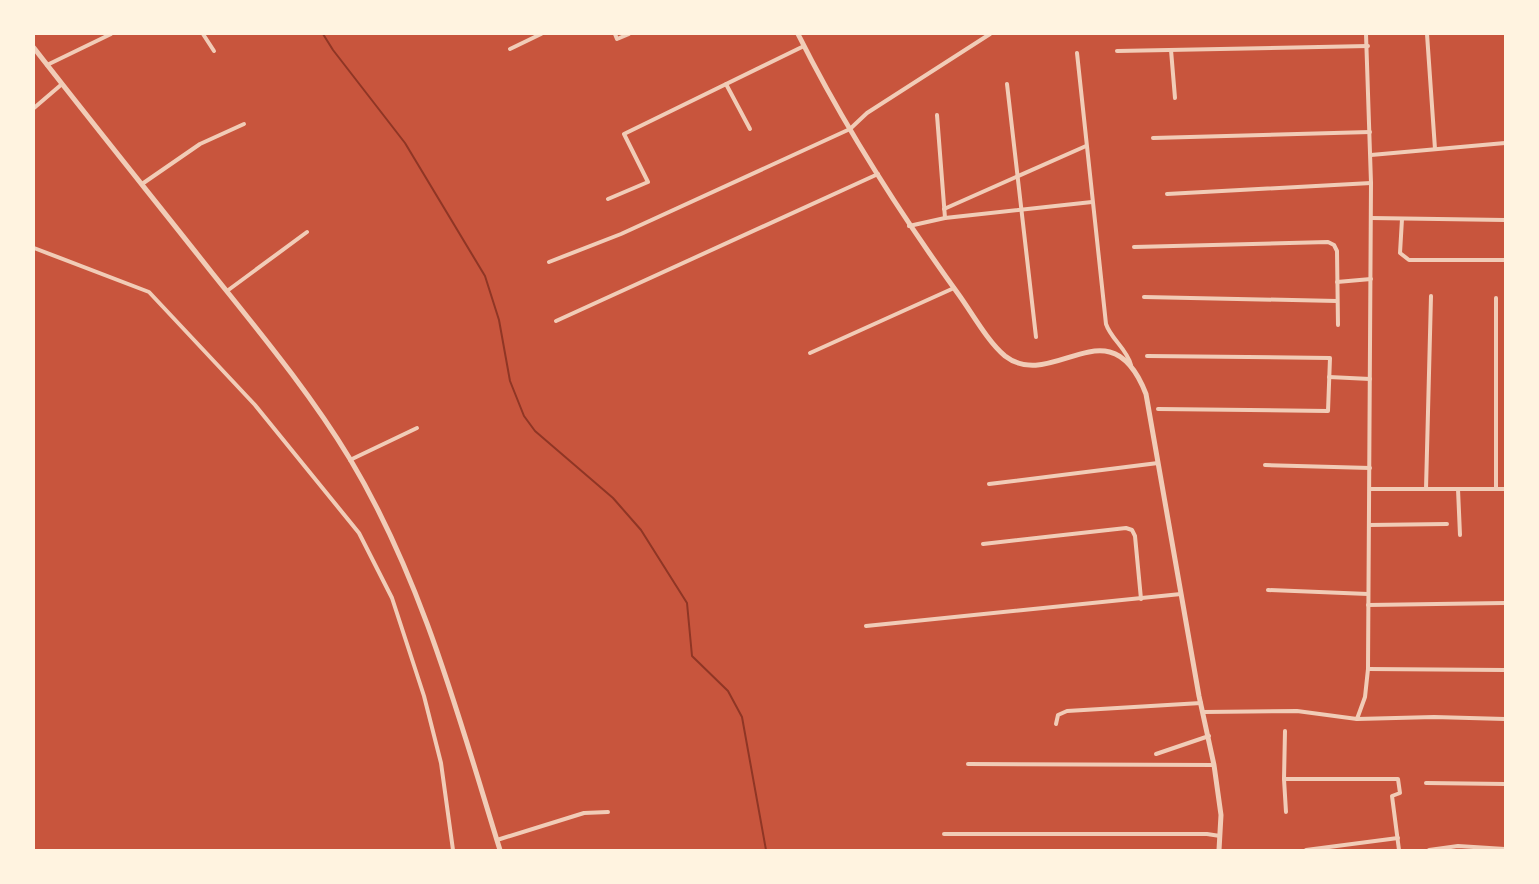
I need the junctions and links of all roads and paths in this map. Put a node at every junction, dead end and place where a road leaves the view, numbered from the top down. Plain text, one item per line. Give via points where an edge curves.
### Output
1 (110, 34) edge
2 (203, 34) edge
3 (541, 34) edge
4 (615, 34) edge
5 (629, 34) edge
6 (800, 34) edge
7 (990, 34) edge
8 (1366, 34) edge
9 (1427, 34) edge
10 (804, 46) junction
11 (1368, 46) junction
12 (34, 48) edge
13 (510, 49) dead end
14 (1170, 50) junction
15 (214, 51) dead end
16 (1117, 51) dead end
17 (1077, 53) dead end
18 (47, 65) junction
19 (62, 84) junction
20 (726, 84) junction
21 (1007, 84) dead end
22 (1175, 98) dead end
23 (34, 108) edge
24 (937, 116) dead end
25 (244, 124) dead end
26 (750, 129) dead end
27 (850, 129) junction
28 (1370, 132) junction
29 (1154, 138) dead end
30 (1505, 143) edge
31 (1086, 146) junction
32 (1435, 149) junction
33 (1371, 154) junction
34 (878, 174) junction
35 (1017, 176) junction
36 (1371, 183) junction
37 (142, 184) junction
38 (1167, 194) dead end
39 (608, 199) dead end
40 (1092, 202) junction
41 (944, 209) junction
42 (1021, 211) junction
43 (945, 218) junction
44 (1371, 218) junction
45 (1402, 219) junction
46 (1505, 220) edge
47 (909, 226) junction
48 (307, 232) dead end
49 (1134, 247) dead end
50 (34, 248) edge
51 (1505, 260) edge
52 (549, 262) dead end
53 (1371, 280) junction
54 (1337, 282) junction
55 (954, 288) junction
56 (226, 291) junction
57 (1431, 296) dead end
58 (1144, 298) dead end
59 (1496, 298) dead end
60 (1338, 301) junction
61 (556, 321) dead end
62 (1338, 325) dead end
63 (1036, 337) dead end
64 (810, 353) dead end
65 (1147, 356) dead end
66 (1131, 365) junction
67 (1329, 377) junction
68 (1370, 379) junction
69 (1158, 408) dead end
70 (418, 428) dead end
71 (350, 460) junction
72 (1158, 463) junction
73 (1265, 465) dead end
74 (1370, 468) junction
75 (989, 484) dead end
76 (1371, 489) junction
77 (1426, 489) junction
78 (1458, 489) junction
79 (1496, 489) junction
80 (1505, 489) edge
81 (1447, 524) dead end
82 (1370, 525) junction
83 (1460, 535) dead end
84 (983, 544) dead end
85 (1268, 590) dead end
86 (1181, 594) junction
87 (1368, 594) junction
88 (1141, 598) junction
89 (1505, 603) edge
90 (1368, 604) junction
91 (866, 626) dead end
92 (1368, 669) junction
93 (1505, 670) edge
94 (1201, 703) junction
95 (1204, 712) junction
96 (1357, 719) junction
97 (1505, 719) edge
98 (1056, 724) dead end
99 (1285, 731) dead end
100 (1209, 736) junction
101 (1156, 754) dead end
102 (968, 764) dead end
103 (1214, 765) junction
104 (1284, 779) junction
105 (1426, 783) dead end
106 (1505, 784) edge
107 (608, 812) dead end
108 (1286, 812) dead end
109 (944, 834) dead end
110 (1220, 836) junction
111 (1398, 838) junction
112 (496, 840) junction
113 (1505, 849) edge
114 (453, 850) edge
115 (500, 850) edge
116 (1219, 850) edge
117 (1306, 850) edge
118 (1399, 850) edge
119 (1429, 850) edge

1 - 18 street
2 - 15 street
3 - 13 street
4 - 5 street via 617,39
6 - 10 street
7 - 27 street via 867,113
8 - 11 street
9 - 32 street
10 - 20 street
10 - 27 street
11 - 14 street
11 - 28 street
12 - 18 street
14 - 16 street
14 - 22 street
17 - 31 street
18 - 19 street
19 - 23 street
19 - 37 street
20 - 26 street
20 - 39 street via 624,134 648,182
21 - 35 street
24 - 41 street
25 - 37 street via 200,144
27 - 34 street
27 - 52 street via 621,234
28 - 29 street
28 - 33 street
30 - 32 street
31 - 35 street
31 - 40 street
32 - 33 street
33 - 36 street
34 - 47 street
34 - 61 street
35 - 41 street
35 - 42 street
36 - 38 street
36 - 44 street
37 - 56 street
40 - 42 street
40 - 66 street via 1106,324
41 - 43 street
42 - 43 street
42 - 63 street
43 - 47 street
44 - 45 street
44 - 53 street
45 - 46 street
45 - 51 street via 1400,253 1409,260
47 - 55 street
48 - 56 street
49 - 54 street via 1328,242 1337,251
50 - 114 street via 149,292 255,405 359,533 392,598 424,696 441,763
53 - 54 street
53 - 68 street
54 - 60 street
55 - 64 street
55 - 66 street via 998,349 1019,364 1044,364 1072,354 1097,351 1114,354
56 - 71 street via 294,375
57 - 77 street
58 - 60 street
59 - 79 street
60 - 62 street
65 - 67 street via 1330,358
66 - 72 street via 1146,394
67 - 68 street
67 - 69 street via 1328,411
68 - 74 street
70 - 71 street
71 - 112 street via 404,567 442,664
72 - 75 street
72 - 86 street
73 - 74 street
74 - 76 street
76 - 77 street
76 - 82 street
77 - 78 street
78 - 79 street
78 - 83 street
79 - 80 street
81 - 82 street
82 - 87 street
84 - 88 street via 1126,528 1132,530
85 - 87 street
86 - 88 street
86 - 94 street
87 - 90 street
88 - 91 street
89 - 90 street
90 - 92 street
92 - 93 street
92 - 96 street via 1365,697
94 - 95 street
94 - 98 street via 1067,711 1058,715
95 - 96 street via 1298,711
95 - 100 street
96 - 97 street
99 - 104 street
100 - 101 street
100 - 103 street
102 - 103 street
103 - 110 street via 1221,815
104 - 108 street
104 - 111 street via 1398,779 1400,793 1392,796
105 - 106 street
107 - 112 street via 584,812
109 - 110 street
110 - 116 street
111 - 117 street
111 - 118 street
112 - 115 street
113 - 119 street via 1458,846

